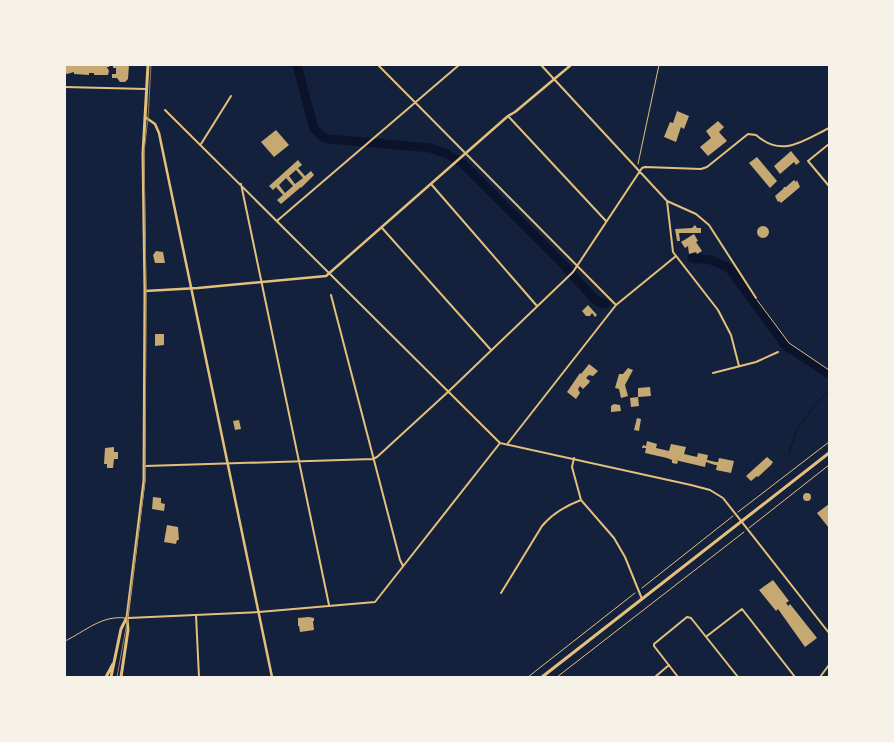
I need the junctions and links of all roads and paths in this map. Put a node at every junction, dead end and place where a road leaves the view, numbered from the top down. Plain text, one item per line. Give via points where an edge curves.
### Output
1 (148, 65) edge
2 (378, 65) edge
3 (458, 65) edge
4 (541, 65) edge
5 (572, 65) edge
6 (659, 65) edge
7 (554, 80) junction
8 (65, 87) edge
9 (146, 89) junction
10 (231, 96) dead end
11 (416, 103) junction
12 (166, 110) dead end
13 (508, 116) junction
14 (145, 117) junction
15 (829, 128) edge
16 (200, 144) junction
17 (829, 144) edge
18 (466, 153) junction
19 (635, 166) junction
20 (639, 171) junction
21 (241, 184) junction
22 (431, 184) junction
23 (829, 186) edge
24 (667, 201) junction
25 (278, 220) junction
26 (606, 221) junction
27 (382, 228) junction
28 (676, 256) junction
29 (577, 266) junction
30 (331, 274) junction
31 (262, 283) junction
32 (192, 289) junction
33 (145, 291) junction
34 (331, 295) dead end
35 (756, 298) joint
36 (616, 305) junction
37 (537, 306) junction
38 (491, 350) junction
39 (778, 352) dead end
40 (739, 366) junction
41 (829, 370) edge
42 (713, 372) dead end
43 (449, 391) junction
44 (829, 442) edge
45 (500, 443) junction
46 (507, 444) junction
47 (829, 453) edge
48 (574, 458) junction
49 (373, 459) junction
50 (299, 461) junction
51 (228, 464) junction
52 (829, 465) edge
53 (144, 466) junction
54 (582, 500) junction
55 (736, 514) junction
56 (742, 521) junction
57 (752, 525) dead end
58 (744, 532) dead end
59 (403, 566) junction
60 (638, 591) junction
61 (501, 593) dead end
62 (642, 599) junction
63 (329, 606) junction
64 (259, 612) junction
65 (196, 615) junction
66 (126, 618) junction
67 (829, 633) edge
68 (706, 637) junction
69 (65, 641) edge
70 (114, 661) junction
71 (669, 665) junction
72 (829, 665) edge
73 (106, 677) edge
74 (111, 677) edge
75 (121, 677) edge
76 (199, 677) edge
77 (272, 677) edge
78 (528, 677) edge
79 (542, 677) edge
80 (557, 677) edge
81 (655, 677) edge
82 (678, 677) edge
83 (738, 677) edge
84 (795, 677) edge
85 (820, 677) edge

1 - 9 main road
2 - 11 street
3 - 11 street
4 - 7 street
5 - 7 street
6 - 19 path
7 - 13 street
7 - 19 street
8 - 9 street
9 - 14 main road
10 - 16 street
11 - 18 street
11 - 25 street
12 - 16 street
13 - 18 street
13 - 26 street
14 - 32 street via 155,124 159,133
14 - 33 main road
15 - 20 street via 786,146 772,146 756,135 748,134 707,167 645,167
16 - 21 street
17 - 23 street via 808,161
18 - 22 street
18 - 29 street
19 - 20 street
20 - 24 street
20 - 26 street
21 - 25 street
21 - 31 street
22 - 27 street
22 - 37 street
24 - 28 street
24 - 35 street via 696,214 709,225
25 - 30 street
26 - 29 street
27 - 30 street
27 - 38 street
28 - 36 street
28 - 40 street via 718,310 731,335
29 - 36 street
29 - 37 street
30 - 31 street via 321,278
30 - 43 street
31 - 32 street
31 - 50 street
32 - 33 street
32 - 51 street
33 - 53 main road
34 - 49 street
35 - 41 path via 789,343
36 - 46 street
37 - 38 street
38 - 43 street
39 - 40 street
40 - 42 street
43 - 45 street
43 - 49 street
44 - 55 path
45 - 46 street
45 - 59 street
46 - 48 street
47 - 56 main road
48 - 54 street via 572,467
48 - 55 street via 710,490 723,498
49 - 50 street
49 - 59 street
50 - 51 street
50 - 63 street
51 - 53 street
51 - 64 street
52 - 57 path
53 - 66 main road via 143,500
54 - 60 street via 614,538
54 - 61 street via 565,506 548,518
55 - 56 street
55 - 60 path
56 - 62 main road
56 - 67 street
58 - 80 path
59 - 63 street via 375,602
60 - 62 street
60 - 78 path
62 - 79 main road
63 - 64 street
64 - 65 street
64 - 77 street
65 - 66 street
65 - 76 street
66 - 69 lane via 102,620
66 - 70 main road
66 - 75 main road via 128,630
68 - 71 street via 687,617 654,644
68 - 83 street
68 - 84 street via 742,609
70 - 73 main road
70 - 74 main road
71 - 81 street
71 - 82 street
72 - 85 street

